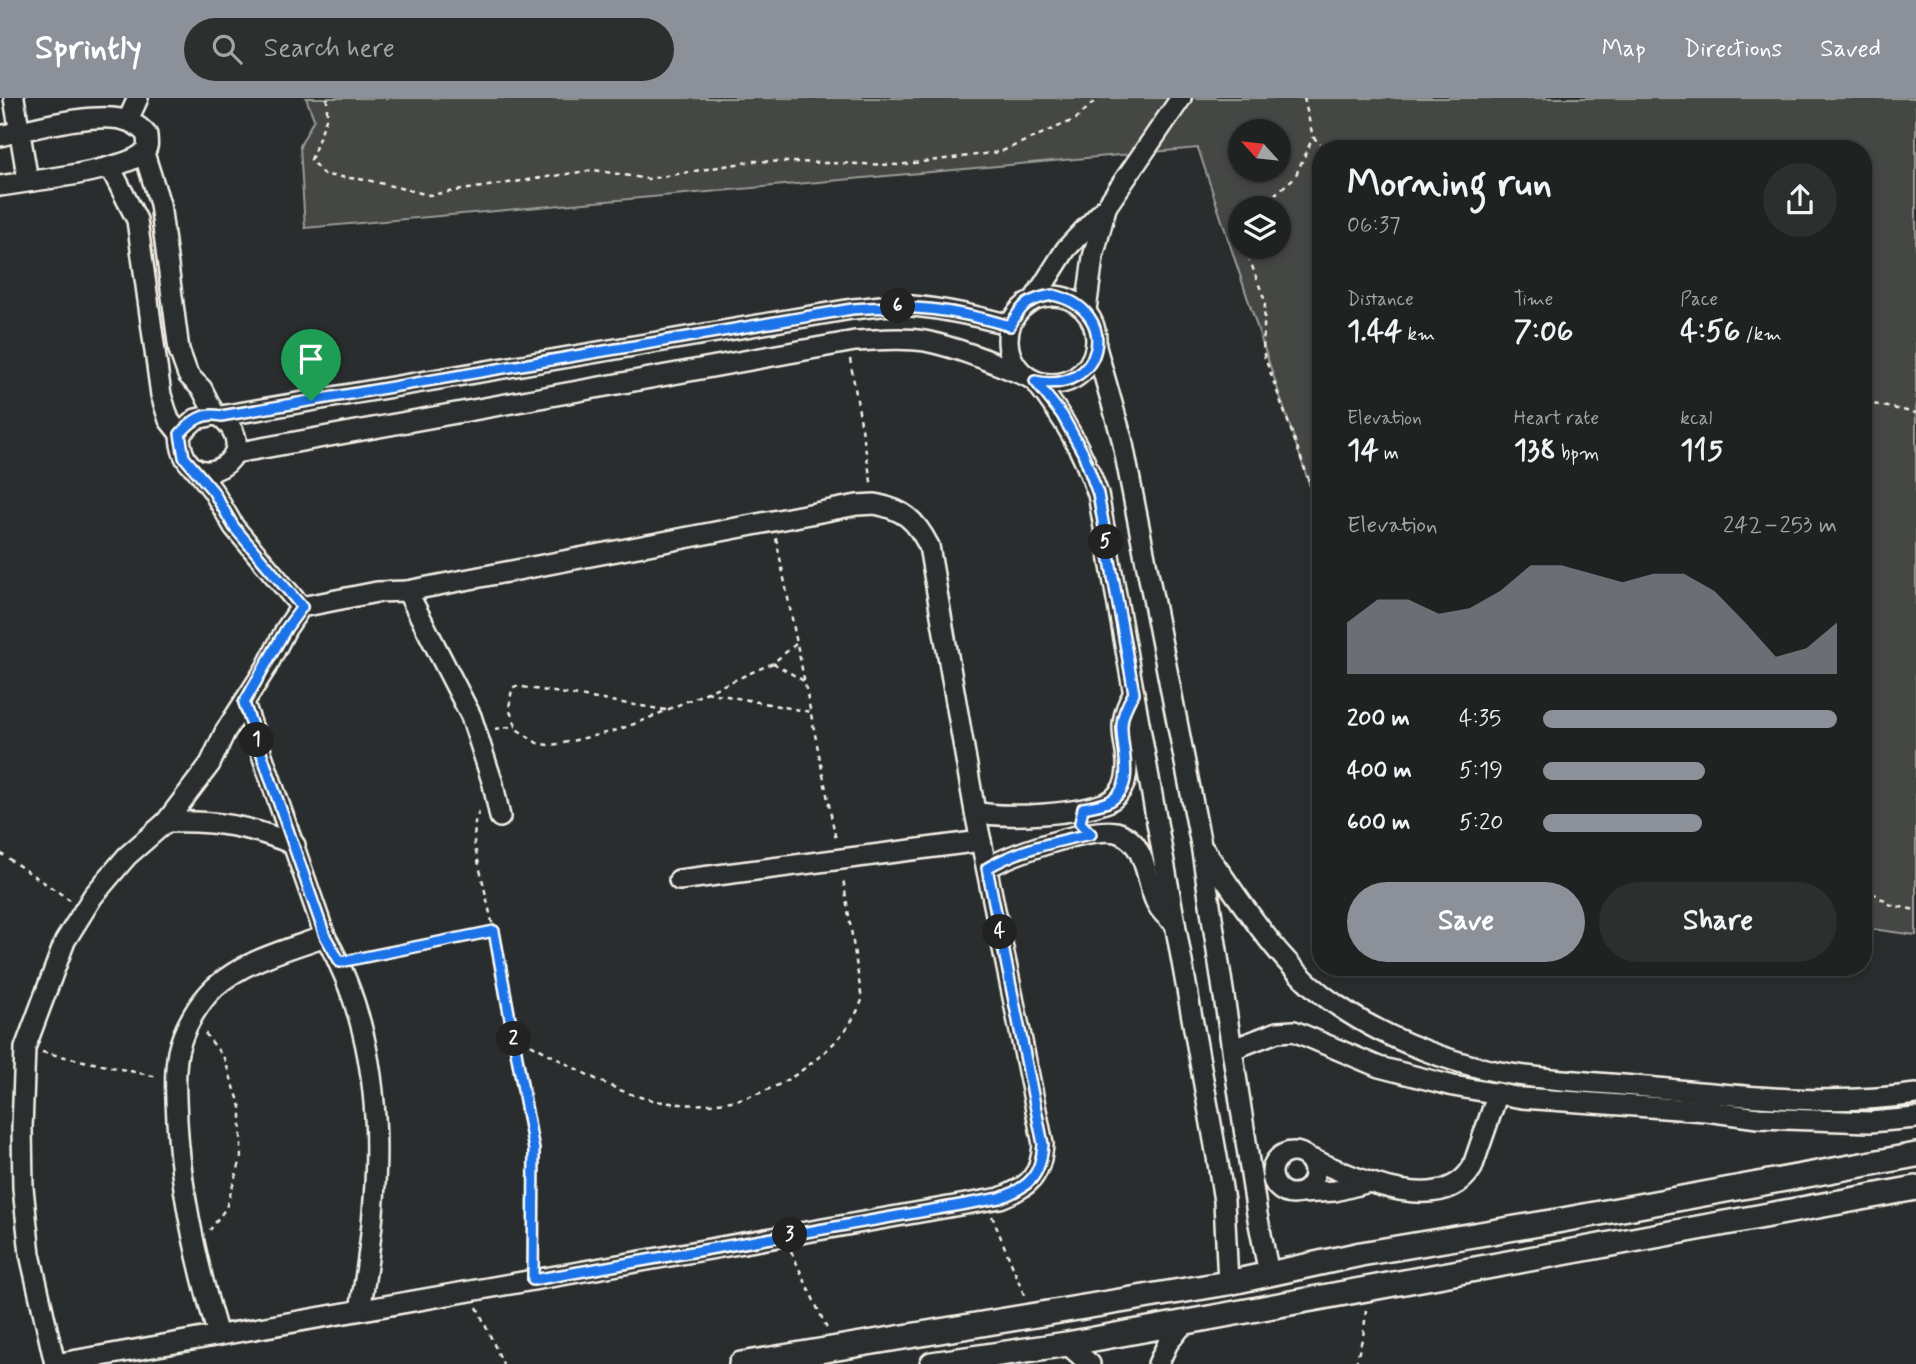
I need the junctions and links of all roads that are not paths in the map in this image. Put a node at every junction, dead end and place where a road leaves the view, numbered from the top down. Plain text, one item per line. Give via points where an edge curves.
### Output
1 (14, 98) edge
2 (138, 98) edge
3 (1181, 98) edge
4 (128, 120) junction
5 (21, 132) junction
6 (0, 136) edge
7 (144, 153) junction
8 (110, 167) junction
9 (28, 181) junction
10 (0, 186) edge
11 (1106, 207) junction
12 (1035, 298) junction
13 (1086, 310) junction
14 (1010, 326) junction
15 (1096, 347) junction
16 (1030, 378) junction
17 (218, 415) junction
18 (180, 434) junction
19 (234, 453) junction
20 (196, 469) junction
21 (407, 591) junction
22 (302, 607) junction
23 (1134, 693) junction
24 (244, 703) junction
25 (1083, 808) junction
26 (975, 812) junction
27 (1023, 816) junction
28 (500, 817) dead end
29 (166, 822) junction
30 (1091, 834) junction
31 (981, 841) junction
32 (295, 845) junction
33 (1201, 845) junction
34 (1031, 848) junction
35 (987, 868) junction
36 (680, 880) dead end
37 (1175, 923) junction
38 (325, 936) junction
39 (1233, 1049) junction
40 (1473, 1066) junction
41 (1468, 1088) junction
42 (1499, 1093) junction
43 (1916, 1094) edge
44 (1804, 1100) junction
45 (1916, 1118) edge
46 (1810, 1119) junction
47 (1916, 1155) edge
48 (1307, 1157) junction
49 (1251, 1167) junction
50 (1845, 1168) junction
51 (1220, 1178) junction
52 (1366, 1183) junction
53 (1916, 1188) edge
54 (1301, 1194) junction
55 (1850, 1200) junction
56 (1257, 1214) junction
57 (1225, 1216) junction
58 (1361, 1254) junction
59 (1269, 1274) junction
60 (1228, 1283) junction
61 (1367, 1289) junction
62 (360, 1310) junction
63 (1184, 1323) junction
64 (218, 1335) junction
65 (1066, 1344) junction
66 (55, 1364) edge
67 (741, 1364) edge
68 (932, 1364) edge
69 (1090, 1364) edge
70 (1158, 1364) edge

1 - 5 street
2 - 4 street
3 - 11 street
4 - 5 street via 87,119
4 - 7 street via 147,135
5 - 6 street
5 - 9 street
7 - 8 street
7 - 17 street via 160,204 179,349 188,374
8 - 9 street
8 - 18 street via 137,219 161,395
9 - 10 street
11 - 12 street via 1066,249
11 - 13 street
12 - 13 street via 1071,299
12 - 14 street via 1019,309
13 - 15 street via 1095,327
14 - 16 street via 1009,352 1015,365
14 - 17 street via 931,308 852,309
15 - 16 street via 1092,359 1074,379 1048,384
15 - 33 street via 1122,439
16 - 19 street via 925,341 847,342
16 - 23 street via 1062,415 1098,494
17 - 18 street via 196,419
17 - 19 street via 233,432
18 - 20 street via 184,457
19 - 20 street via 219,469
20 - 22 street via 234,527
21 - 22 street via 377,592
21 - 26 street via 875,503 893,508 909,516 929,546
21 - 28 street via 471,716
22 - 24 street
23 - 25 street via 1123,715 1126,770 1122,788 1109,802
23 - 37 street
24 - 29 street via 210,764
24 - 32 street
25 - 27 street
25 - 30 street via 1080,823
26 - 27 street
26 - 31 street
27 - 34 street via 1035,830
29 - 32 street via 232,824
29 - 66 street via 127,856 93,896 65,941 25,1048 23,1188 30,1254
30 - 34 street
30 - 37 street via 1116,832 1137,847 1155,904
31 - 35 street
31 - 36 street
32 - 38 street
33 - 39 street
33 - 40 street via 1286,960 1317,991 1362,1021
34 - 35 street
35 - 62 street via 1043,1144 1042,1163 1019,1191
37 - 51 street
38 - 62 street via 352,991 367,1045 375,1100 374,1211
38 - 64 street via 242,967 214,988 192,1017 179,1049 175,1081 187,1214
39 - 41 street via 1277,1032 1294,1031 1379,1067
39 - 49 street
40 - 41 street
40 - 44 street via 1524,1076
41 - 42 street
42 - 46 street
42 - 52 street via 1472,1168 1457,1185 1423,1191
43 - 44 street
44 - 46 street
45 - 46 street via 1870,1122
47 - 50 street
48 - 52 street
48 - 54 street via 1315,1177
48 - 54 street via 1290,1152 1275,1161 1272,1170 1276,1187 1284,1193
49 - 51 street
49 - 56 street
50 - 55 street
50 - 58 street
51 - 57 street
52 - 54 street
53 - 55 street
55 - 61 street
56 - 57 street via 1240,1204
56 - 59 street
57 - 60 street
58 - 59 street
58 - 61 street
59 - 60 street
60 - 67 street
61 - 63 street
62 - 64 street
63 - 65 street
63 - 70 street
64 - 66 street
65 - 68 street
65 - 69 street

